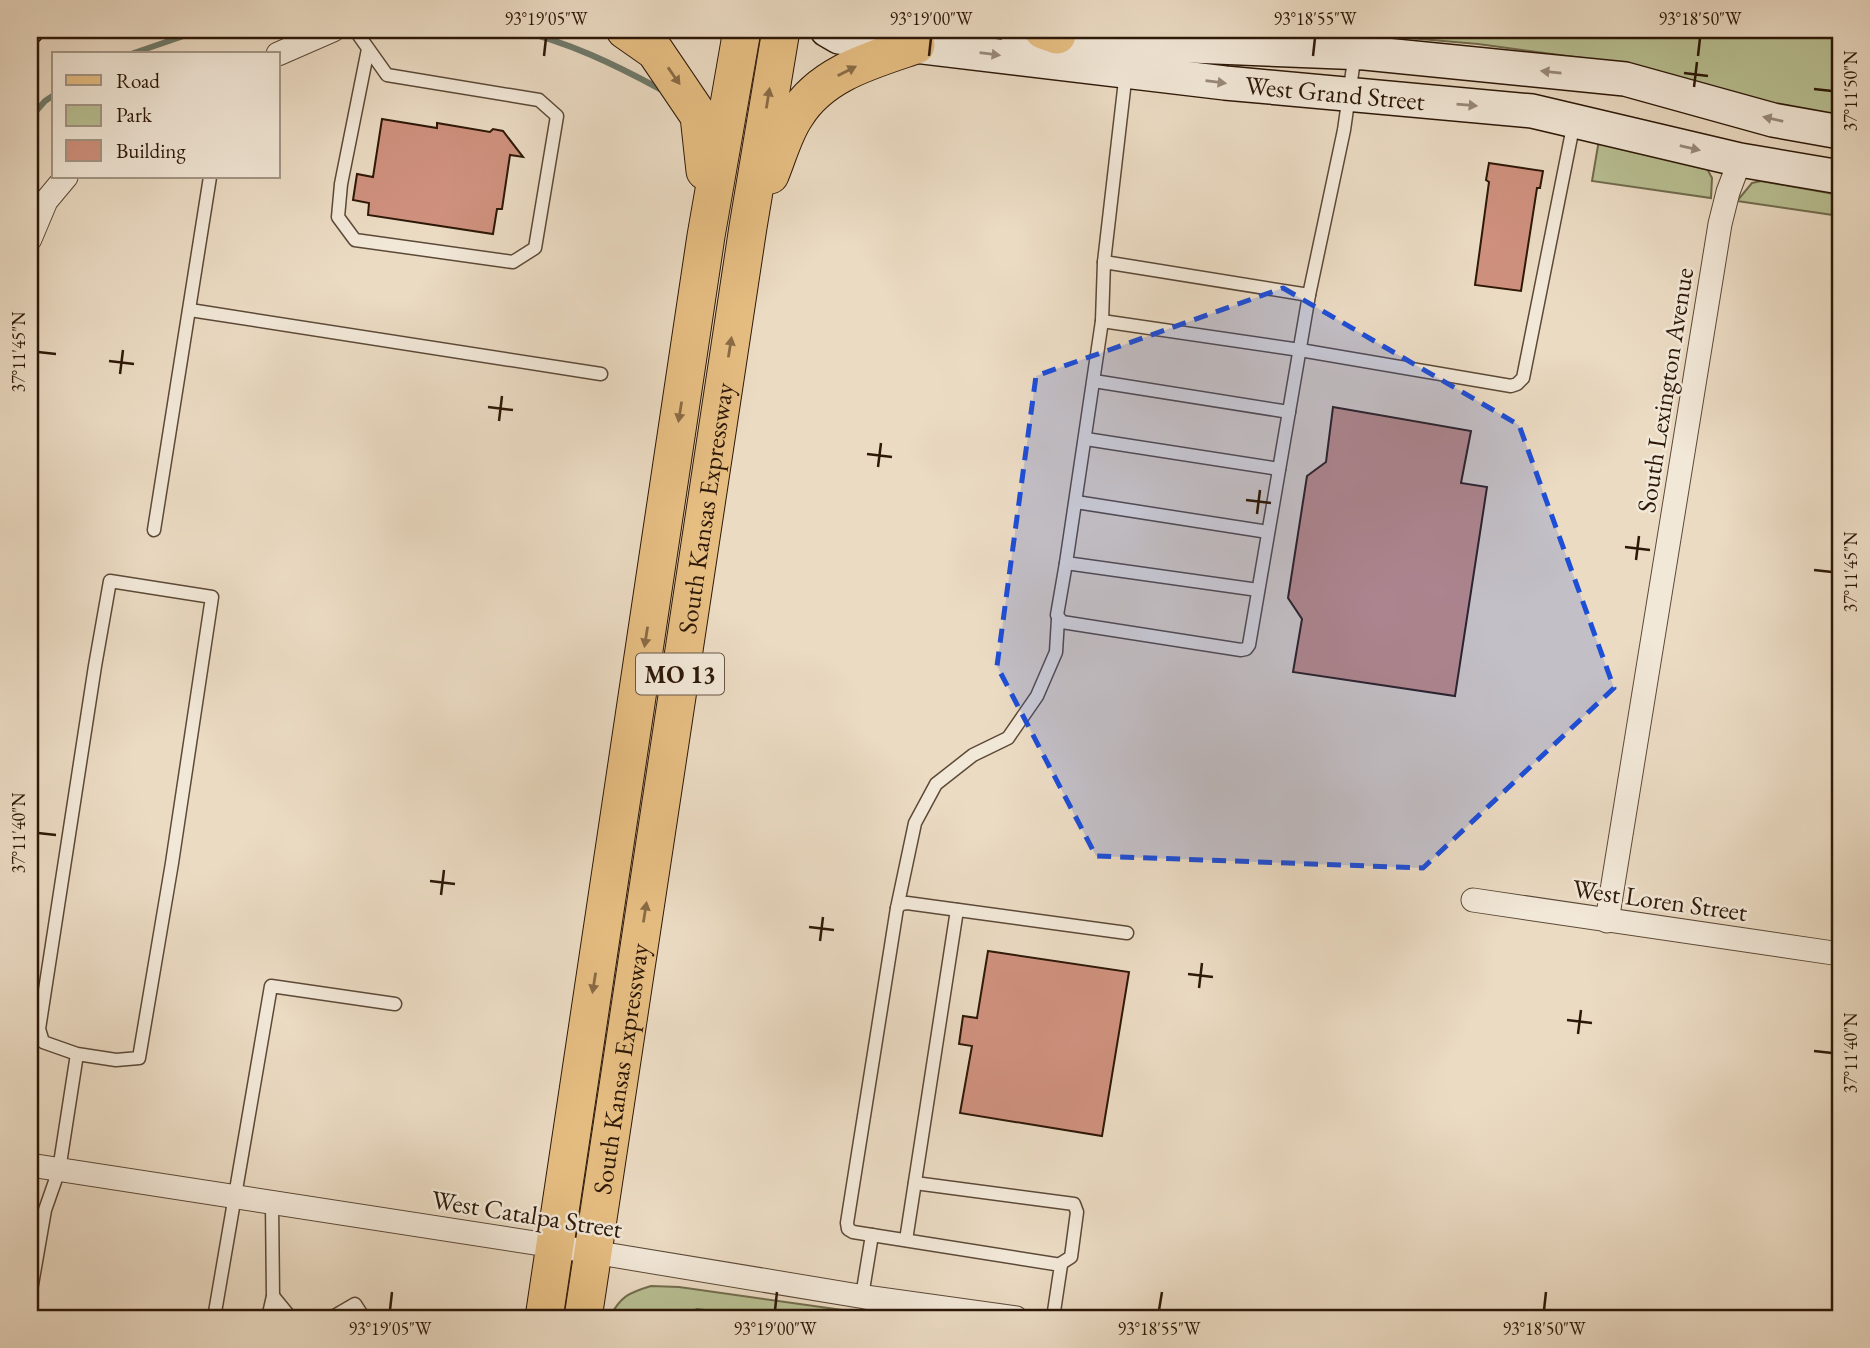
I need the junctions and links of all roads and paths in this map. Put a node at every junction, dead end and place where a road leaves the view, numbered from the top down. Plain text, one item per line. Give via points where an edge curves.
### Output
1 (332, 30) edge
2 (355, 30) edge
3 (625, 30) edge
4 (742, 30) edge
5 (781, 30) edge
6 (827, 30) edge
7 (1016, 30) edge
8 (1063, 33) edge
9 (916, 45) junction
10 (368, 49) junction
11 (1355, 52) junction
12 (280, 53) edge
13 (1128, 57) junction
14 (1349, 94) junction
15 (1574, 121) junction
16 (1840, 132) edge
17 (1740, 160) junction
18 (1840, 177) edge
19 (65, 178) edge
20 (211, 178) edge
21 (748, 228) junction
22 (706, 236) junction
23 (30, 239) edge
24 (1104, 262) junction
25 (1309, 295) junction
26 (190, 310) junction
27 (1102, 321) junction
28 (1300, 350) junction
29 (601, 374) dead end
30 (1094, 381) junction
31 (1289, 412) junction
32 (1086, 439) junction
33 (1279, 469) junction
34 (1076, 502) junction
35 (154, 530) dead end
36 (1268, 532) junction
37 (1066, 563) junction
38 (1258, 590) junction
39 (1058, 619) junction
40 (1472, 900) dead end
41 (897, 908) junction
42 (957, 910) junction
43 (1606, 920) junction
44 (1127, 933) dead end
45 (1840, 954) edge
46 (396, 1004) dead end
47 (78, 1054) junction
48 (30, 1166) edge
49 (59, 1170) junction
50 (915, 1183) junction
51 (236, 1197) junction
52 (272, 1203) junction
53 (872, 1235) junction
54 (906, 1240) junction
55 (555, 1246) junction
56 (593, 1252) junction
57 (1060, 1265) junction
58 (30, 1296) edge
59 (273, 1296) junction
60 (862, 1296) junction
61 (214, 1318) edge
62 (268, 1318) edge
63 (291, 1318) edge
64 (331, 1318) edge
65 (365, 1318) edge
66 (544, 1318) edge
67 (583, 1318) edge
68 (1016, 1318) edge
69 (1053, 1318) edge

1 - 12 street
2 - 10 lane
3 -> 22 main road via 655,51 699,116
4 - 22 main road, South Kansas Expressway / MO 13
21 -> 5 main road, South Kansas Expressway / MO 13
6 - 9 main road, West Grand Street via 839,37
7 - 8 main road, West Grand Street
8 - 13 main road, West Grand Street
9 -> 13 main road, West Grand Street
21 -> 9 main road via 795,116 812,94 864,62
10 - 10 lane via 387,75 539,100 557,116 535,248 513,262 355,240 338,217
11 - 13 main road, West Grand Street
11 - 14 lane
16 -> 11 main road, West Grand Street via 1773,120 1625,79
13 -> 14 main road, West Grand Street
13 - 24 lane
14 -> 15 main road, West Grand Street via 1532,111
14 - 25 lane
15 -> 17 main road, West Grand Street
15 - 28 lane via 1523,378 1517,384
17 - 18 main road, West Grand Street
17 - 43 street, South Lexington Avenue via 1720,224
19 - 23 street via 46,201
20 - 26 lane
56 -> 21 main road, South Kansas Expressway / MO 13
22 -> 55 main road, South Kansas Expressway / MO 13
24 - 25 lane
24 - 27 lane
25 - 28 lane
26 - 29 lane
26 - 35 lane
27 - 28 lane
27 - 30 lane
28 - 31 lane
30 - 31 lane
30 - 32 lane
31 - 33 lane
32 - 33 lane
32 - 34 lane
33 - 36 lane
34 - 36 lane
34 - 37 lane
36 - 38 lane
37 - 38 lane
37 - 39 lane
38 - 39 lane via 1249,645 1241,650
39 - 41 lane via 1056,652 1047,674 1008,738 974,755 936,784 915,823
40 - 43 street, West Loren Street
41 - 42 lane via 907,902
41 - 53 lane via 847,1223 853,1232
42 - 44 lane
42 - 50 lane
43 - 45 street, West Loren Street
46 - 51 lane via 271,986
47 - 47 lane via 43,1042 39,1029 110,581 212,597 139,1058 116,1060
47 - 49 lane
48 - 49 street, West Catalpa Street
49 - 51 street, West Catalpa Street
49 - 58 lane via 45,1210
50 - 54 lane
50 - 57 lane via 1074,1204 1071,1258
51 - 52 street, West Catalpa Street
51 - 61 lane
52 - 55 street, West Catalpa Street
52 - 59 lane
53 - 54 lane
53 - 60 lane
54 - 57 lane
55 - 56 street, West Catalpa Street
55 - 66 main road, South Kansas Expressway / MO 13
56 - 60 street, West Catalpa Street
56 - 67 main road, South Kansas Expressway / MO 13
57 - 69 lane
59 - 62 lane
59 - 63 lane
60 - 68 street, West Catalpa Street
64 - 65 lane via 355,1304

